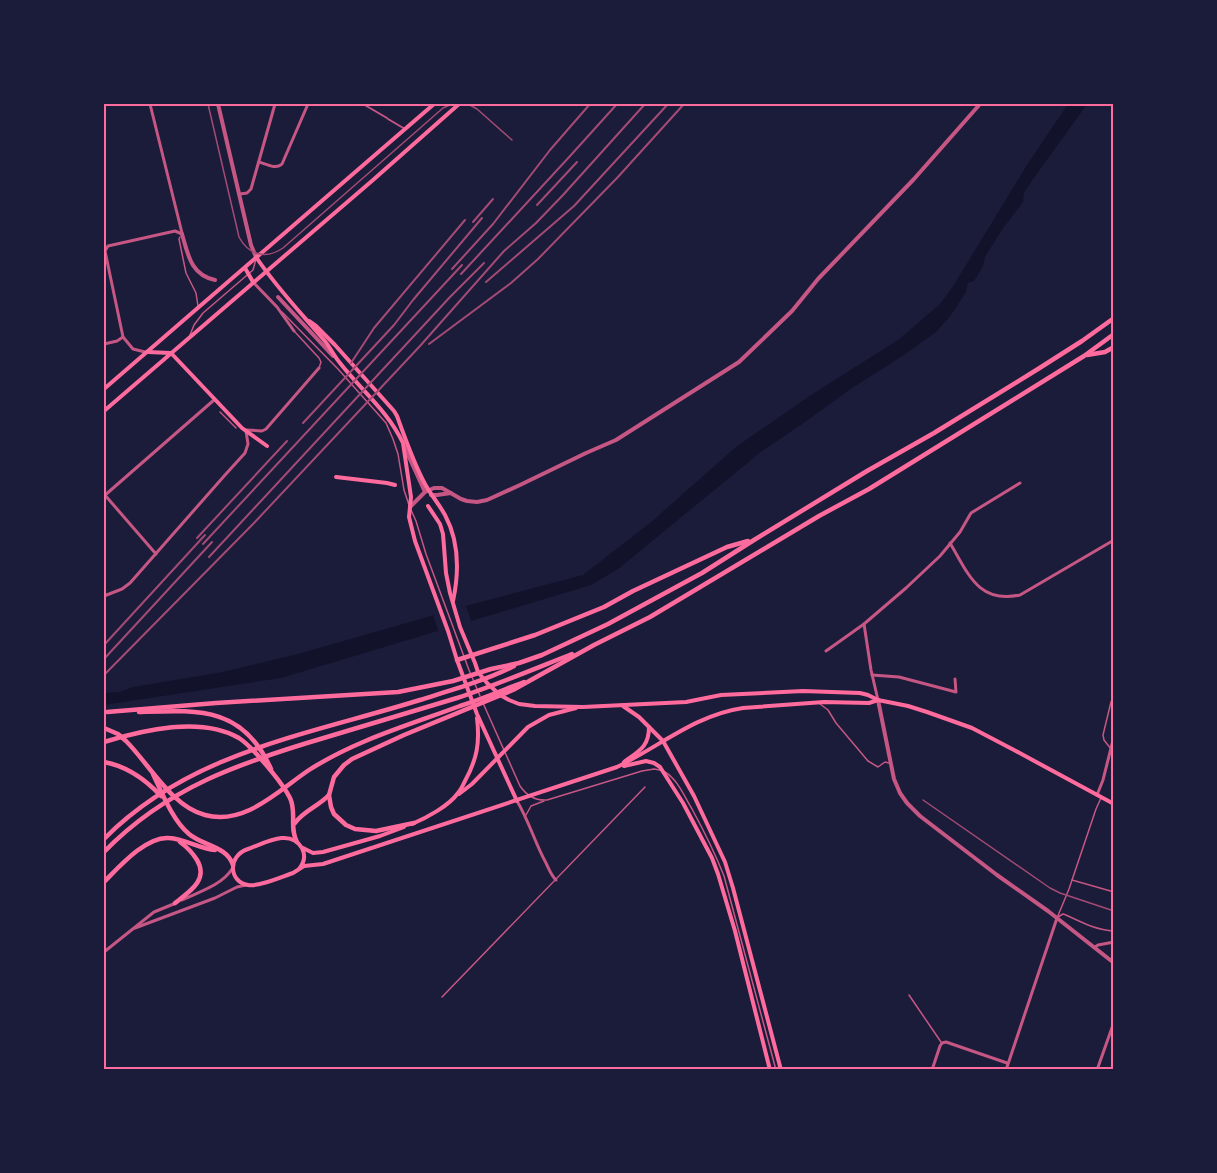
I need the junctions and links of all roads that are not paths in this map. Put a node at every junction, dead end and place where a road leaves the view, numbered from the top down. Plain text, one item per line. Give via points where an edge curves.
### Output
1 (150, 104) edge
2 (218, 104) edge
3 (275, 104) edge
4 (308, 104) edge
5 (363, 104) edge
6 (434, 104) edge
7 (459, 104) edge
8 (980, 104) edge
9 (405, 129) junction
10 (259, 162) junction
11 (240, 194) junction
12 (179, 225) junction
13 (175, 231) junction
14 (182, 234) junction
15 (104, 254) edge
16 (256, 257) junction
17 (244, 268) junction
18 (266, 272) junction
19 (248, 275) junction
20 (215, 280) dead end
21 (253, 282) junction
22 (278, 297) dead end
23 (277, 307) junction
24 (198, 308) junction
25 (1113, 318) edge
26 (307, 319) junction
27 (294, 331) joint
28 (1113, 334) edge
29 (123, 337) junction
30 (188, 338) junction
31 (104, 344) edge
32 (1113, 347) edge
33 (147, 352) junction
34 (171, 353) junction
35 (1084, 356) junction
36 (338, 361) junction
37 (319, 368) joint
38 (104, 389) edge
39 (214, 400) junction
40 (104, 411) edge
41 (220, 412) dead end
42 (236, 428) dead end
43 (247, 431) junction
44 (403, 443) junction
45 (267, 446) dead end
46 (336, 477) dead end
47 (1020, 483) dead end
48 (395, 485) dead end
49 (427, 491) junction
50 (451, 493) junction
51 (104, 495) edge
52 (433, 495) junction
53 (428, 506) dead end
54 (410, 507) junction
55 (754, 540) junction
56 (1113, 540) edge
57 (950, 543) junction
58 (156, 554) junction
59 (104, 596) edge
60 (452, 601) junction
61 (864, 624) junction
62 (594, 645) junction
63 (826, 651) dead end
64 (472, 656) junction
65 (465, 658) junction
66 (457, 660) junction
67 (519, 663) junction
68 (872, 675) junction
69 (955, 680) dead end
70 (1113, 698) edge
71 (878, 700) junction
72 (819, 703) junction
73 (623, 706) junction
74 (583, 707) junction
75 (463, 708) junction
76 (105, 712) edge
77 (477, 714) junction
78 (650, 726) junction
79 (104, 728) edge
80 (1113, 736) edge
81 (663, 741) junction
82 (104, 742) edge
83 (1110, 749) junction
84 (504, 751) junction
85 (498, 758) junction
86 (104, 762) edge
87 (890, 764) junction
88 (149, 766) junction
89 (618, 767) junction
90 (663, 771) junction
91 (274, 774) junction
92 (645, 787) dead end
93 (458, 794) junction
94 (329, 795) junction
95 (530, 796) junction
96 (1099, 796) junction
97 (548, 800) junction
98 (517, 801) junction
99 (1113, 804) edge
100 (168, 805) junction
101 (526, 815) junction
102 (414, 823) junction
103 (294, 825) junction
104 (110, 833) junction
105 (104, 835) edge
106 (169, 838) junction
107 (104, 839) edge
108 (298, 843) junction
109 (221, 850) junction
110 (104, 852) edge
111 (233, 866) junction
112 (299, 869) junction
113 (556, 880) junction
114 (1072, 880) junction
115 (104, 882) edge
116 (247, 885) junction
117 (1113, 892) edge
118 (175, 903) junction
119 (1057, 918) junction
120 (131, 930) junction
121 (1113, 931) edge
122 (1113, 942) edge
123 (1095, 947) junction
124 (104, 952) edge
125 (1113, 963) edge
126 (909, 995) dead end
127 (442, 997) dead end
128 (1113, 1022) edge
129 (942, 1043) junction
130 (1008, 1063) junction
131 (770, 1070) edge
132 (776, 1070) edge
133 (781, 1070) edge
134 (932, 1070) edge
135 (1006, 1070) edge
136 (1097, 1070) edge

1 - 12 street
2 - 11 street
3 - 10 street
4 - 10 street via 282,164 276,167
5 - 9 street
6 - 9 main road
7 - 18 main road
8 - 50 street via 792,311 739,362 616,440 520,485 477,502
9 - 16 main road
10 - 11 street via 251,189
11 - 16 street
12 - 13 street
12 - 14 street
13 - 14 street
13 - 15 street via 108,246
14 - 20 street via 194,268
14 - 24 lane via 179,239 186,273
15 - 29 street
16 - 17 main road
16 - 18 main road
16 - 19 lane via 256,265
17 - 19 main road
17 - 24 main road
18 - 21 main road
18 - 26 main road
19 - 21 main road
19 - 30 lane via 203,313
21 - 23 street
21 - 30 main road
22 - 36 street
23 - 27 street
23 - 54 lane via 386,423 398,454
24 - 33 main road
25 - 55 highway via 1038,369
26 - 36 main road
26 - 49 main road via 394,411
27 - 37 lane via 319,358
28 - 35 highway
29 - 31 street
29 - 33 street via 134,349
30 - 34 main road
32 - 35 highway
33 - 34 main road
33 - 38 main road
34 - 39 main road
34 - 40 main road
35 - 62 highway via 869,489 650,617
36 - 44 main road via 383,411
37 - 43 street via 266,429
39 - 43 main road
39 - 51 street
41 - 42 lane
43 - 45 main road
43 - 58 street via 245,453
44 - 49 street
44 - 54 main road
46 - 48 main road
47 - 57 street via 971,513
49 - 50 street via 442,488
49 - 52 main road
49 - 54 street
50 - 52 street
51 - 58 street
52 - 60 main road via 451,528 454,543 457,573
53 - 60 main road via 443,534
54 - 65 lane
54 - 66 main road via 415,541
55 - 64 highway via 727,547 604,607
55 - 67 highway via 617,619
56 - 57 street via 1020,595 1010,597 986,593 977,586
57 - 61 street
58 - 59 street via 126,587
60 - 64 main road
61 - 63 street
61 - 68 street
62 - 75 highway via 511,689
62 - 110 highway via 459,697 241,764 170,798
64 - 65 highway
64 - 74 main road via 487,683 509,700 535,706
65 - 66 highway
65 - 84 lane
66 - 77 main road
67 - 76 highway via 398,692
67 - 104 highway via 455,689 233,756 143,804
68 - 69 street via 899,677 956,692
68 - 71 street
70 - 83 lane via 1103,735
71 - 72 main road
71 - 73 main road via 852,692 803,691
71 - 87 street
71 - 96 main road via 972,728
72 - 81 main road via 729,710
72 - 87 lane via 868,761 878,767 885,762
73 - 74 main road
73 - 78 main road
74 - 84 main road via 538,720
75 - 88 highway via 350,748 309,770 249,811 230,817 215,818 194,812
75 - 94 highway via 352,759 334,777
76 - 91 highway via 192,711 221,717 250,737
77 - 85 main road
77 - 93 main road via 477,755
78 - 81 main road
78 - 89 main road via 645,746
79 - 88 highway via 123,737
80 - 83 street
81 - 89 main road
81 - 133 main road via 694,796 730,875
82 - 91 highway via 183,727 211,728 247,744
83 - 96 street
84 - 85 main road
84 - 95 lane via 520,786
85 - 93 main road
85 - 98 main road
86 - 100 highway via 139,776
87 - 119 street via 900,793 915,813
88 - 100 highway
89 - 90 main road via 649,761
89 - 95 main road
90 - 97 lane via 642,771
90 - 131 main road via 718,874
90 - 132 lane via 681,789 724,876
91 - 103 highway via 290,799
92 - 113 lane
93 - 102 main road
94 - 102 highway via 334,814 356,829 376,831
94 - 103 highway
95 - 97 lane
95 - 98 main road
96 - 99 main road
96 - 114 lane
97 - 101 lane via 531,806
98 - 101 street
98 - 112 main road
100 - 109 highway via 188,834
101 - 113 street
102 - 108 main road via 323,852 309,852
103 - 108 highway
104 - 105 highway
104 - 107 highway
106 - 109 highway
106 - 115 highway via 147,845
106 - 118 highway via 190,850 201,874 195,887
108 - 111 main road via 284,837 244,850 236,856
108 - 112 main road via 304,852
109 - 111 highway
111 - 116 main road via 234,874
111 - 118 street via 222,880
112 - 116 main road
113 - 127 lane
114 - 117 lane
114 - 119 lane
116 - 120 street
118 - 120 street via 154,912
119 - 121 lane via 1063,914
119 - 123 street
119 - 130 street
120 - 124 street
122 - 123 street
123 - 125 street
126 - 129 lane
128 - 136 street
129 - 130 street
129 - 134 street
130 - 135 street

